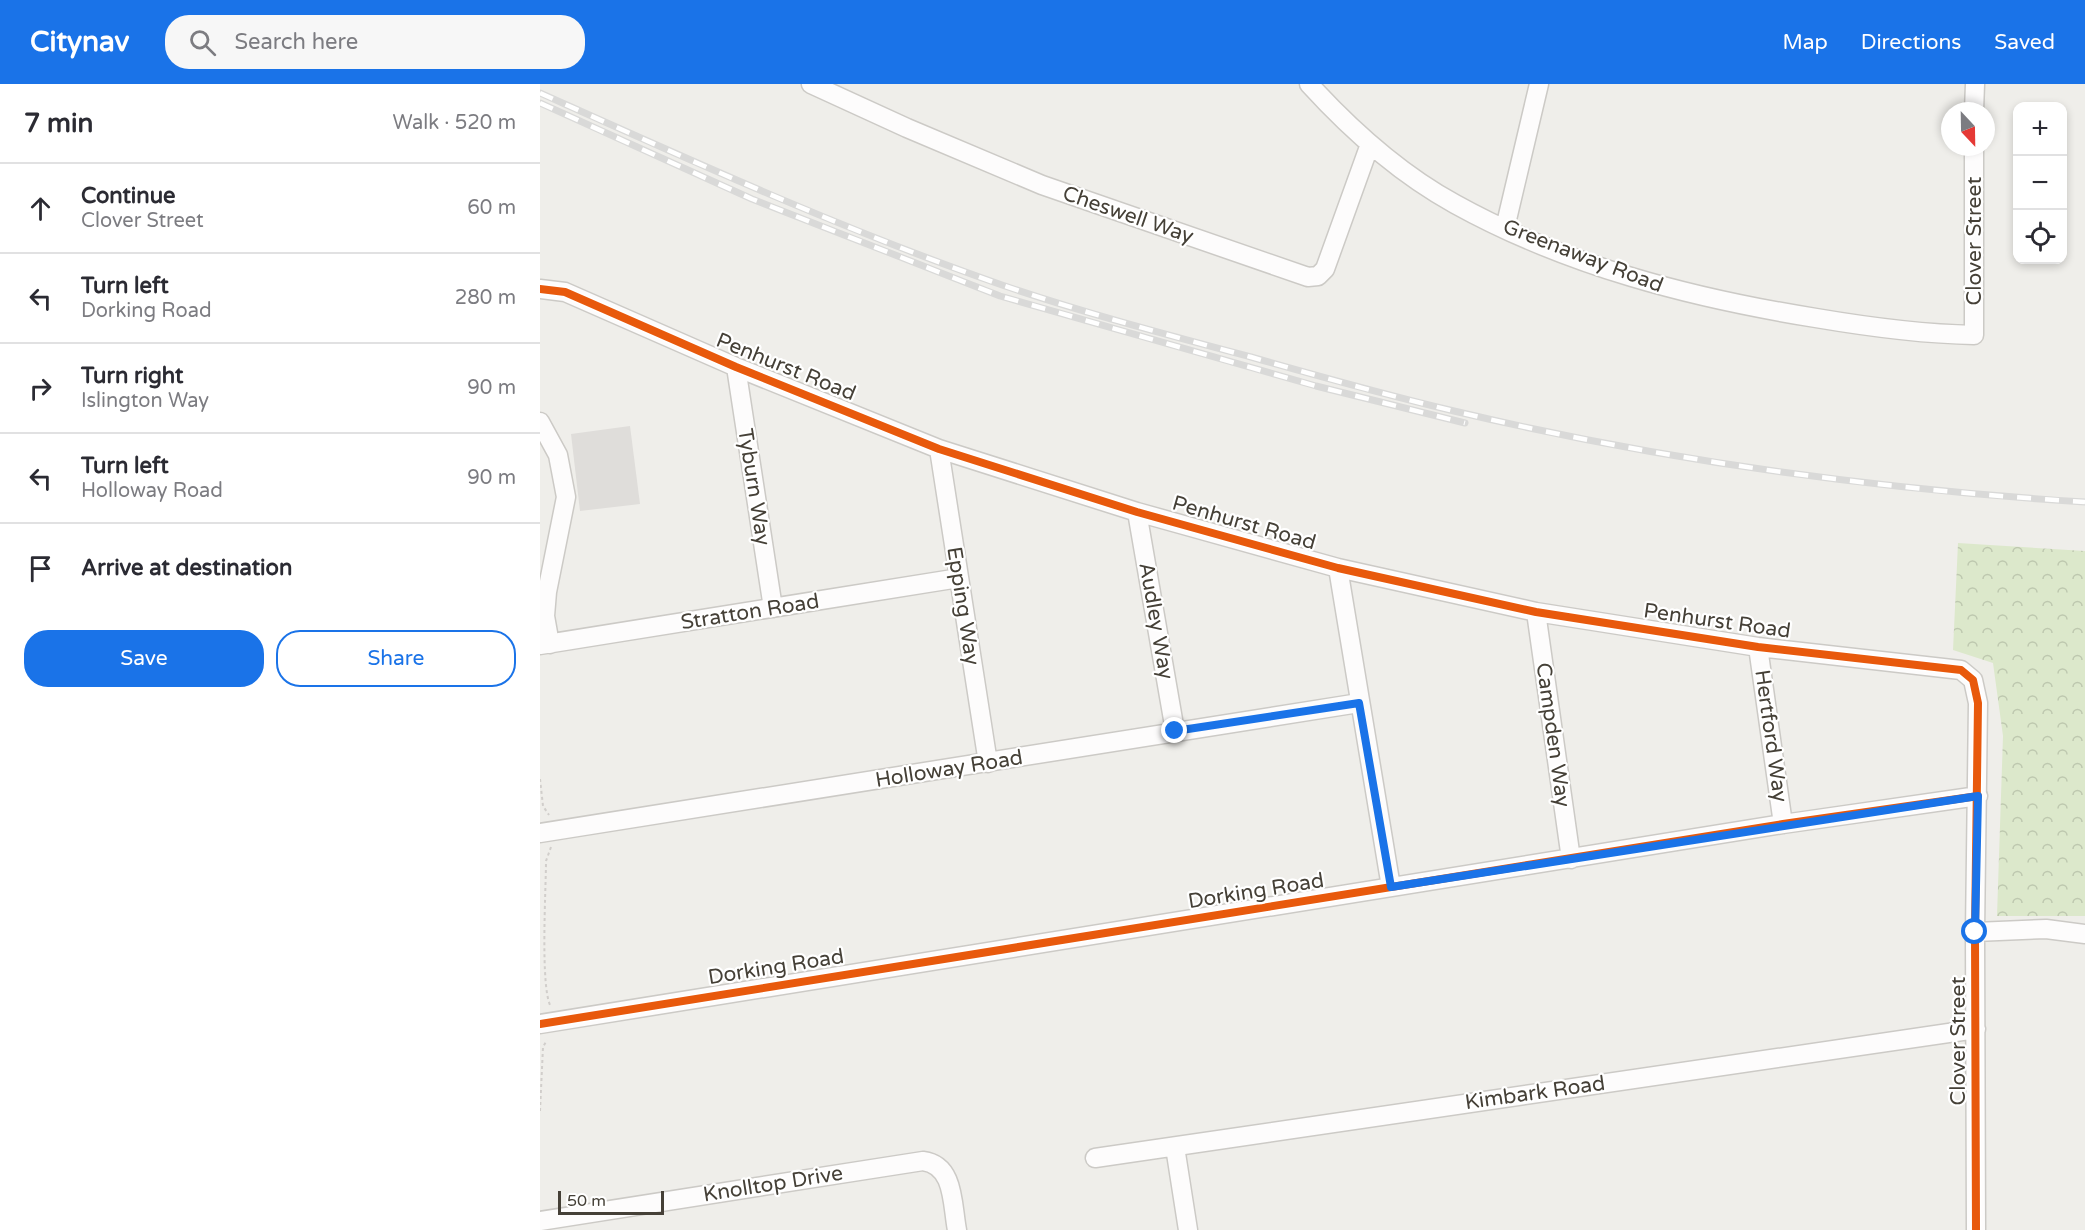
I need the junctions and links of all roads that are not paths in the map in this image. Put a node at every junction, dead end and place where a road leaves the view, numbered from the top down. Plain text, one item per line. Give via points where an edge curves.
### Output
1 (811, 84) edge
2 (1309, 84) edge
3 (1539, 84) edge
4 (1974, 84) edge
5 (1974, 102) edge
6 (1370, 144) junction
7 (1974, 156) edge
8 (1505, 228) junction
9 (540, 289) edge
10 (1974, 335) joint
11 (735, 367) junction
12 (540, 422) edge
13 (939, 449) junction
14 (1137, 512) junction
15 (1338, 568) junction
16 (959, 578) junction
17 (773, 608) junction
18 (1536, 612) junction
19 (545, 644) edge
20 (1758, 647) junction
21 (1969, 675) joint
22 (1359, 703) junction
23 (1175, 731) junction
24 (988, 763) junction
25 (1978, 796) junction
26 (1784, 824) junction
27 (545, 840) edge
28 (1571, 859) junction
29 (1391, 887) junction
30 (1975, 932) junction
31 (2085, 934) edge
32 (545, 1029) edge
33 (1976, 1029) junction
34 (1175, 1146) junction
35 (1095, 1158) dead end
36 (540, 1221) edge
37 (957, 1230) edge
38 (1188, 1230) edge
39 (1976, 1230) edge

1 - 6 street, Cheswell Way via 1042,185 1308,277 1318,276 1325,268
2 - 6 street, Greenaway Road
3 - 8 street
4 - 5 street
6 - 8 street, Greenaway Road via 1454,204
7 - 10 street, Clover Street
8 - 10 street, Greenaway Road via 1617,274 1729,304 1899,332
9 - 11 street, Penhurst Road via 566,292
11 - 13 street, Penhurst Road
11 - 17 street, Tyburn Way
12 - 19 street via 558,455 566,497 547,592
13 - 14 street, Penhurst Road
13 - 16 street, Epping Way
14 - 15 street, Penhurst Road
14 - 23 street, Audley Way
15 - 18 street, Penhurst Road
15 - 22 street
16 - 17 street, Stratton Road
16 - 24 street, Epping Way
17 - 19 street, Stratton Road
18 - 20 street, Penhurst Road
18 - 28 street, Campden Way
20 - 21 street, Penhurst Road via 1950,667
20 - 26 street, Hertford Way
21 - 25 street, Clover Street via 1977,690 1978,703
22 - 23 street, Holloway Road
22 - 29 street
23 - 24 street, Holloway Road
24 - 27 street, Holloway Road
25 - 26 street, Dorking Road
25 - 30 street, Clover Street
26 - 28 street, Dorking Road
28 - 29 street, Dorking Road
29 - 32 street, Dorking Road
30 - 31 street via 2046,929
30 - 33 street, Clover Street
33 - 34 street, Kimbark Road
33 - 39 street, Clover Street
34 - 35 street, Kimbark Road
34 - 38 street
36 - 37 street, Knolltop Drive via 923,1161 938,1165 946,1176

